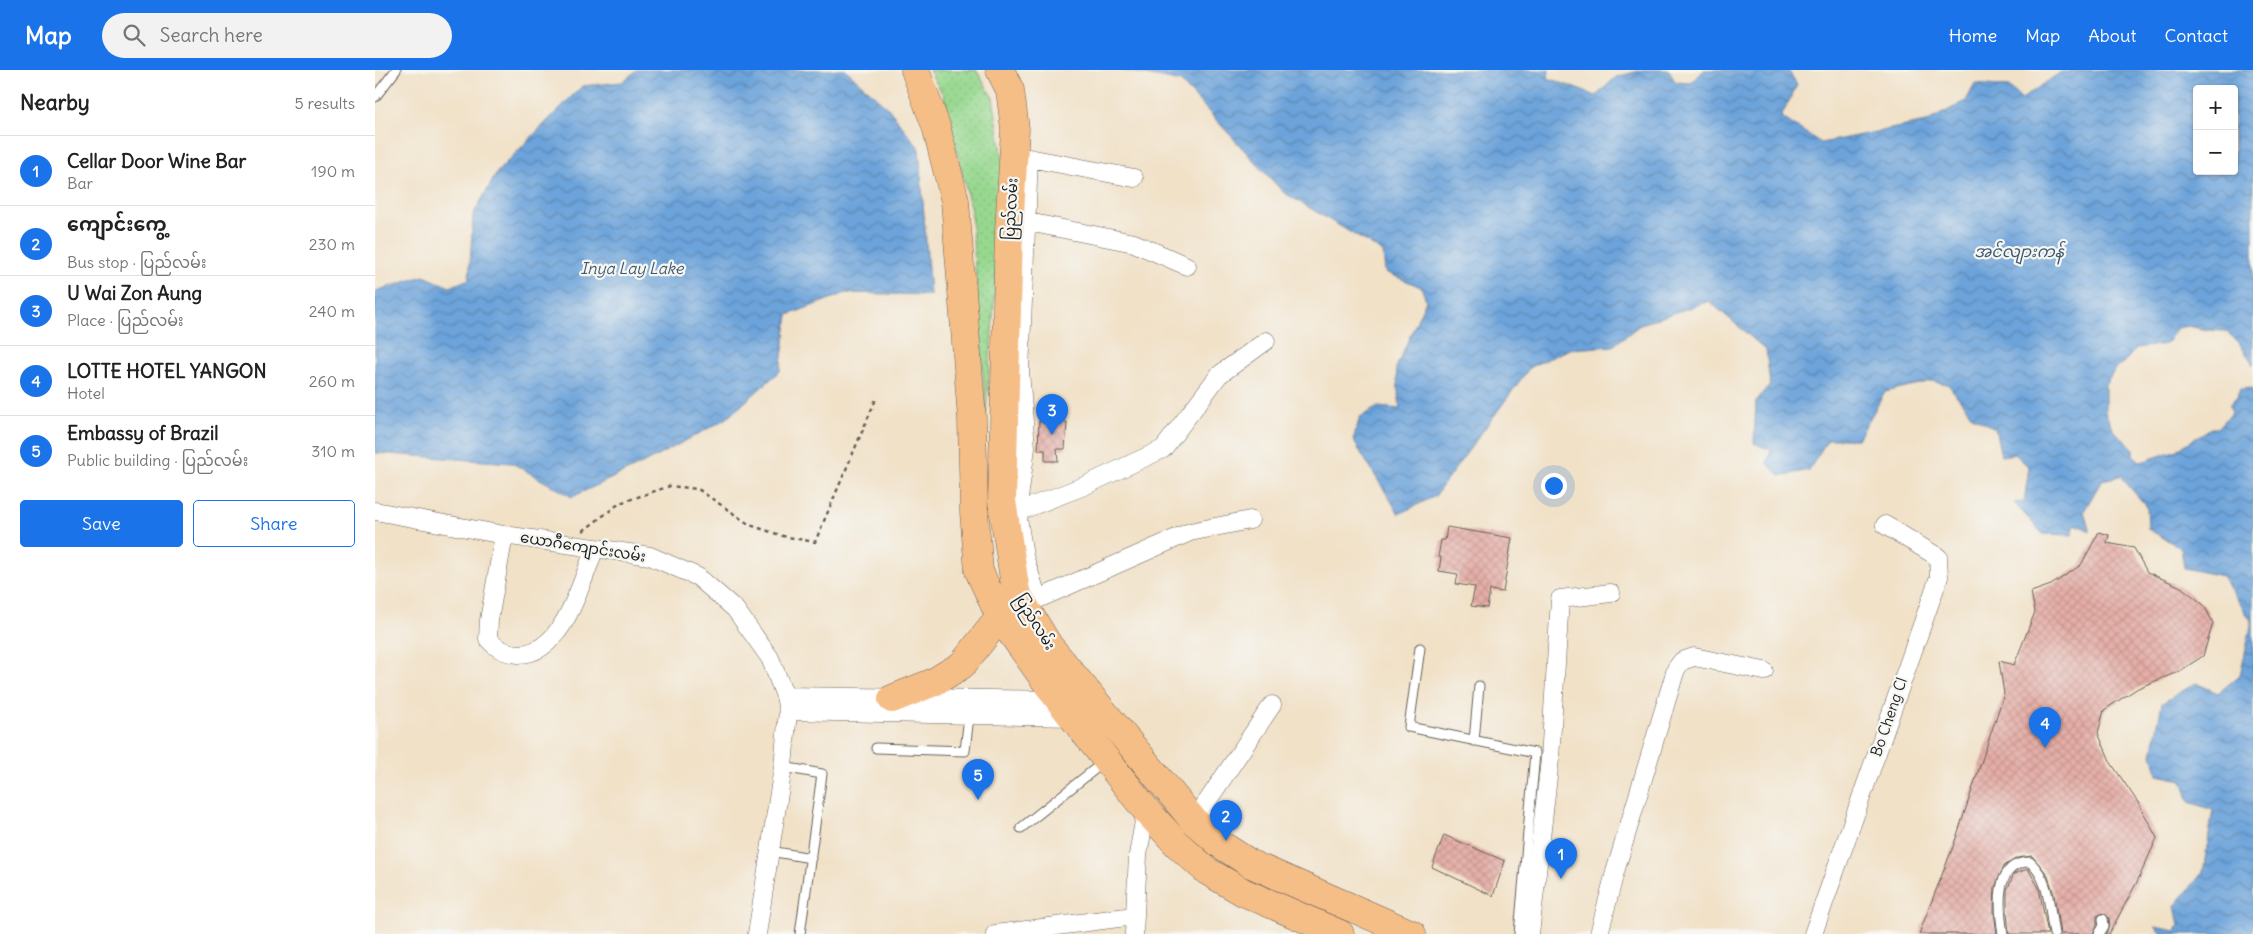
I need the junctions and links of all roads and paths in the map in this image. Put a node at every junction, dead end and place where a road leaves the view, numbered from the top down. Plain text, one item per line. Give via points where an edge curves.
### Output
1 (396, 70) edge
2 (915, 70) edge
3 (999, 70) edge
4 (375, 97) edge
5 (1134, 178) dead end
6 (1019, 226) junction
7 (1187, 266) dead end
8 (1266, 341) dead end
9 (876, 399) dead end
10 (375, 511) edge
11 (1017, 512) junction
12 (1250, 520) dead end
13 (1885, 525) dead end
14 (504, 535) junction
15 (566, 544) junction
16 (595, 548) junction
17 (1611, 593) dead end
18 (1000, 617) junction
19 (1420, 648) dead end
20 (1764, 672) dead end
21 (1479, 686) dead end
22 (892, 699) junction
23 (1071, 700) junction
24 (786, 704) junction
25 (1272, 705) dead end
26 (969, 716) junction
27 (1474, 741) junction
28 (876, 748) dead end
29 (1107, 760) junction
30 (783, 767) junction
31 (1146, 810) junction
32 (1194, 821) junction
33 (1021, 828) dead end
34 (770, 851) junction
35 (811, 858) junction
36 (1134, 916) junction
37 (2103, 919) dead end
38 (757, 934) edge
39 (800, 934) edge
40 (995, 934) edge
41 (1133, 934) edge
42 (1340, 934) edge
43 (1412, 934) edge
44 (1519, 934) edge
45 (1531, 934) edge
46 (1599, 934) edge
47 (1813, 934) edge
48 (2003, 934) edge
49 (2054, 934) edge
50 (2099, 934) edge

1 - 4 lane
2 - 18 highway, ပြည်လမ်း via 936,126 955,200 979,571
3 - 6 highway, ပြည်လမ်း via 1009,90 1015,129
5 - 6 street via 1029,158
6 - 7 street via 1134,243
6 - 11 street via 1020,371 1026,448
6 - 23 highway, ပြည်လမ်း via 1001,501 1016,592 1049,646
8 - 11 street via 1219,375 1163,449 1084,486
9 - 15 path via 815,542 750,525 698,488 670,486 620,503
10 - 14 street, ယောဂီကျောင်းလမ်း
11 - 12 street via 1024,556 1038,599 1190,532
13 - 47 street, Bo Cheng Cl via 1938,557 1939,577
14 - 15 street, ယောဂီကျောင်းလမ်း
14 - 16 street via 488,639 498,650 513,654 541,649 554,638
15 - 16 street, ယောဂီကျောင်းလမ်း
16 - 24 street, ယောဂီကျောင်းလမ်း via 650,556 698,577 735,609 770,658
17 - 45 street via 1560,599 1550,759
18 - 22 highway via 962,665 934,682
18 - 23 highway, ပြည်လမ်း
19 - 27 lane via 1409,727
20 - 46 street via 1694,657 1682,661 1676,669
21 - 27 lane
22 - 23 street
22 - 24 street
23 - 26 street
23 - 29 highway, ပြည်လမ်း
23 - 32 highway, ပြည်လမ်း
24 - 26 street
24 - 30 street, ယောဂီကျောင်းလမ်း
25 - 32 street
26 - 28 lane via 965,751
27 - 44 lane via 1535,753
29 - 31 highway, ပြည်လမ်း
29 - 33 lane
30 - 34 street, ယောဂီကျောင်းလမ်း
30 - 35 lane via 822,774
31 - 36 street via 1138,855
31 - 42 highway, ပြည်လမ်း via 1207,871 1243,892
32 - 43 highway, ပြည်လမ်း via 1220,844 1251,864
34 - 35 lane
34 - 38 street, ယောဂီကျောင်းလမ်း
35 - 39 lane
36 - 40 street
36 - 41 street
37 - 50 lane via 2104,926
48 - 49 lane via 2001,886 2008,870 2019,862 2030,862 2045,881

